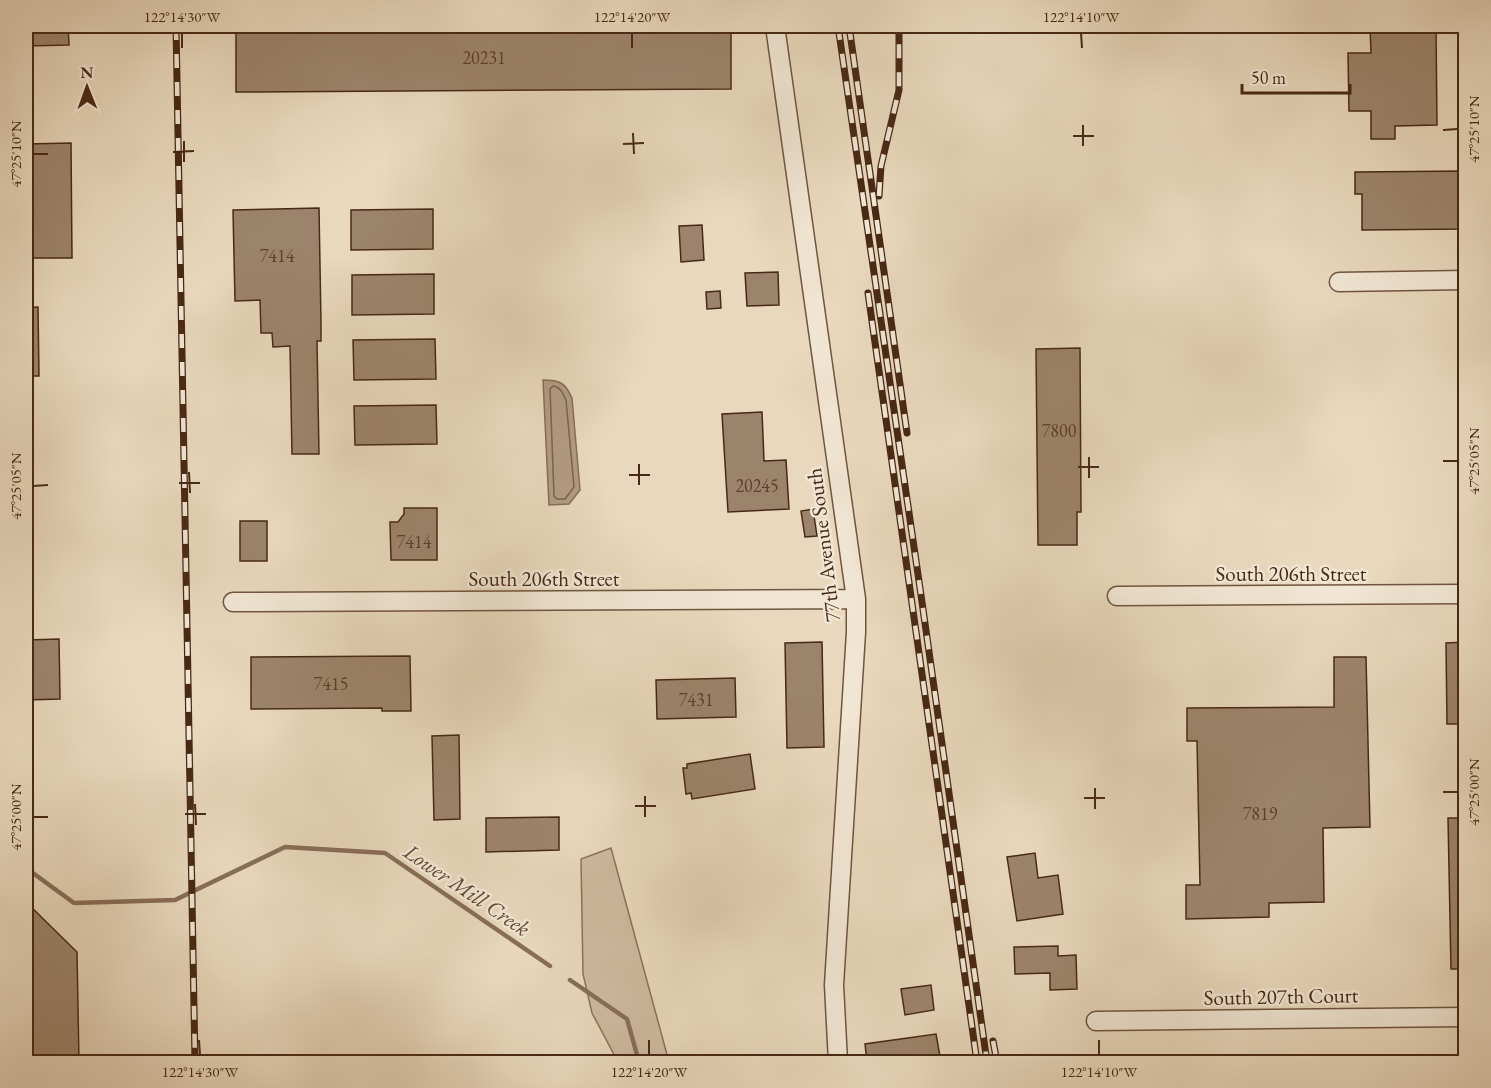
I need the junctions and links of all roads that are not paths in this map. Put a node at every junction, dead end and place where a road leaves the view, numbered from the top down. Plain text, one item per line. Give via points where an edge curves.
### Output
1 (775, 26) edge
2 (1466, 280) edge
3 (1339, 282) dead end
4 (1466, 594) edge
5 (1117, 596) dead end
6 (856, 599) junction
7 (233, 602) dead end
8 (1466, 1017) edge
9 (1096, 1021) dead end
10 (838, 1062) edge

1 - 6 street, 77th Avenue South
2 - 3 street
4 - 5 street, South 206th Street
6 - 7 street, South 206th Street
6 - 10 street, 77th Avenue South via 834,985
8 - 9 street, South 207th Court

